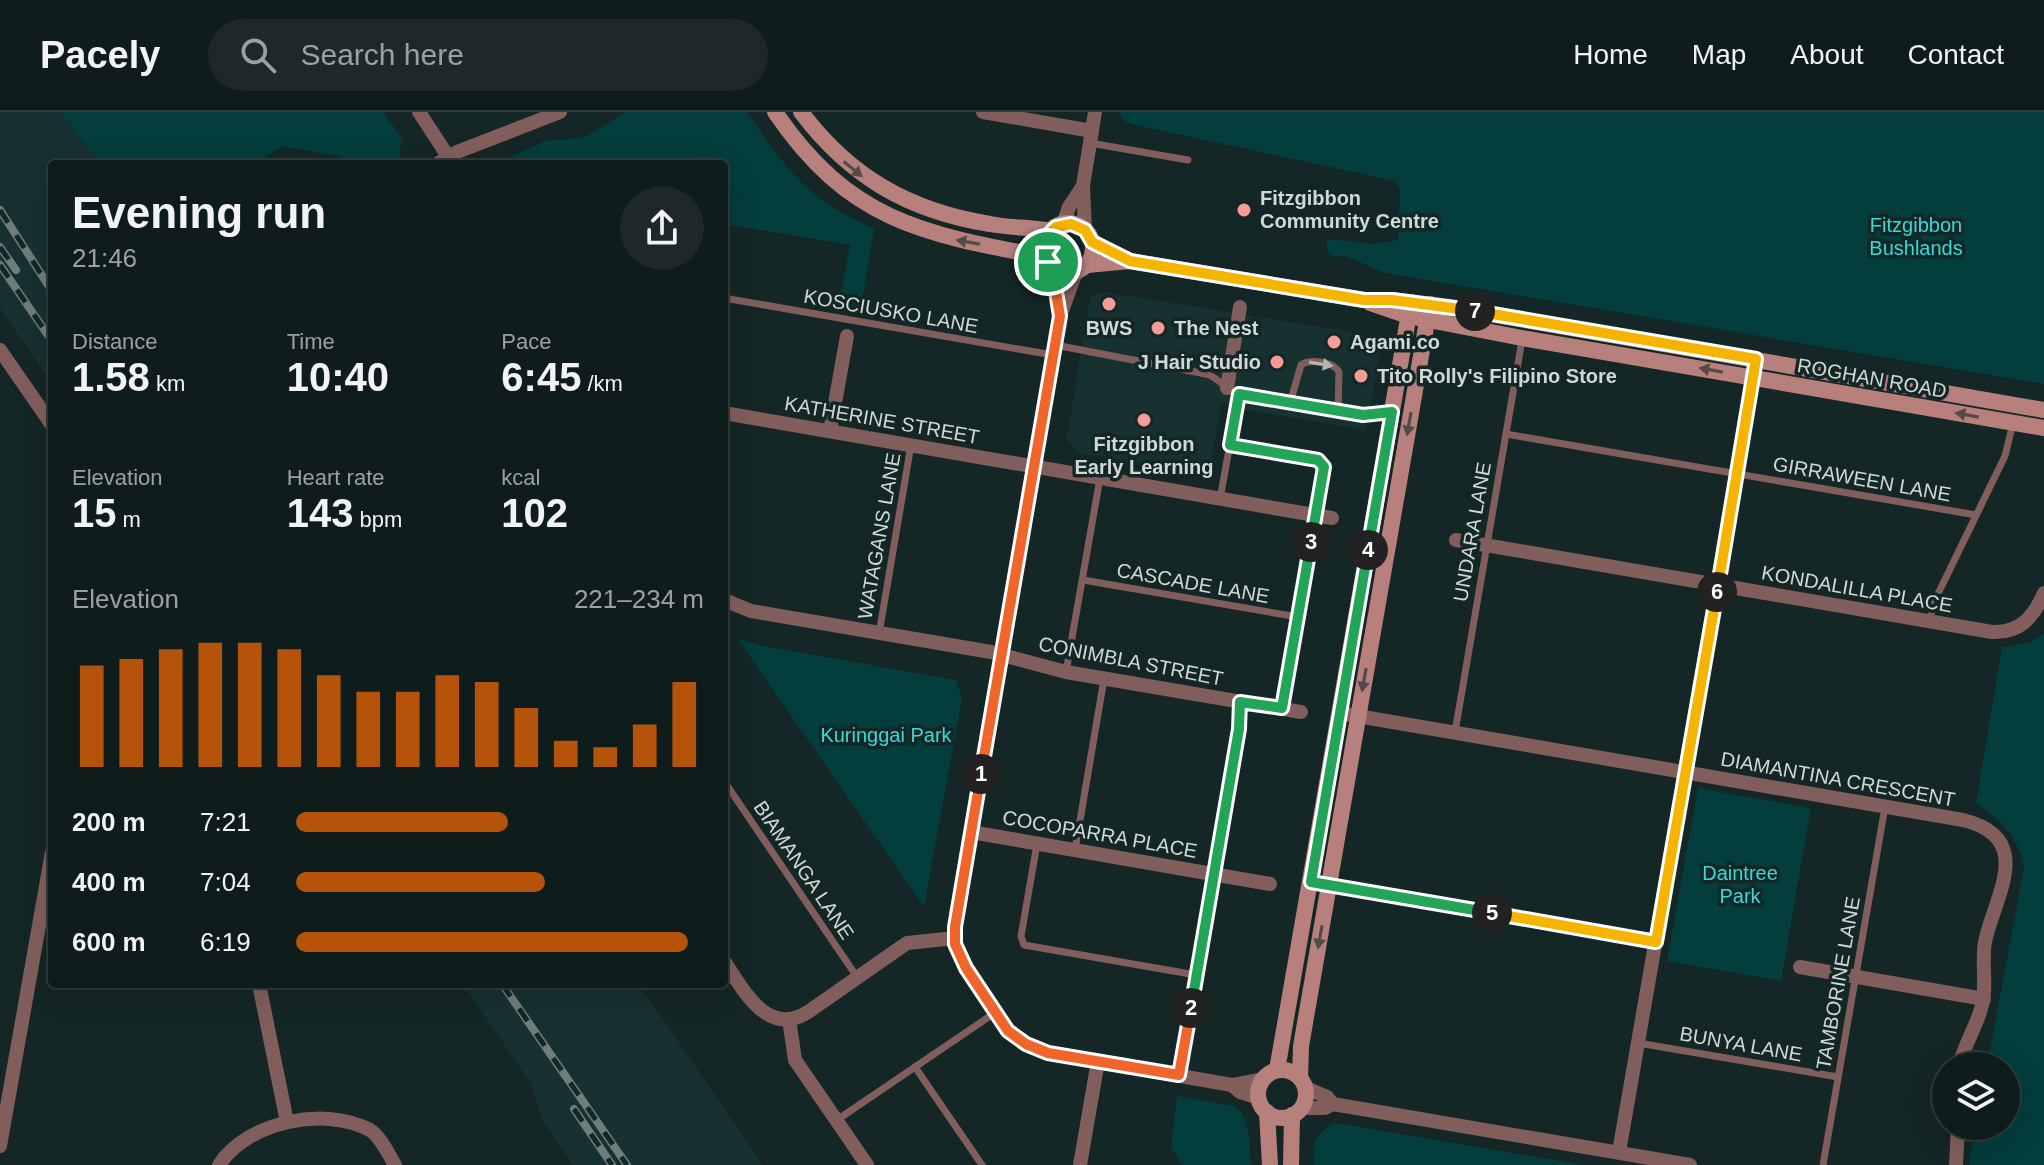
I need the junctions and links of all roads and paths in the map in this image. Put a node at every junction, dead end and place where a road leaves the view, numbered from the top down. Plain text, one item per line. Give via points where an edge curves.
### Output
1 (419, 112) edge
2 (560, 112) edge
3 (775, 112) edge
4 (801, 112) edge
5 (983, 112) edge
6 (1095, 112) edge
7 (1091, 137) junction
8 (445, 160) edge
9 (451, 160) edge
10 (1188, 160) dead end
11 (1083, 186) junction
12 (1057, 228) junction
13 (1089, 236) junction
14 (1130, 261) junction
15 (1048, 262) junction
16 (1081, 268) junction
17 (728, 299) edge
18 (1240, 307) dead end
19 (1410, 309) junction
20 (1428, 312) junction
21 (1060, 316) junction
22 (849, 320) junction
23 (847, 336) joint
24 (1522, 338) junction
25 (0, 350) edge
26 (1054, 350) junction
27 (1756, 359) junction
28 (1753, 377) junction
29 (1233, 391) junction
30 (1290, 403) junction
31 (2044, 410) edge
32 (1338, 411) junction
33 (1392, 412) junction
34 (728, 414) edge
35 (48, 419) edge
36 (2013, 423) junction
37 (2044, 428) edge
38 (830, 431) junction
39 (1506, 434) junction
40 (911, 445) junction
41 (1230, 445) junction
42 (1034, 466) junction
43 (1737, 474) junction
44 (1100, 478) junction
45 (1220, 499) junction
46 (1316, 515) junction
47 (1976, 515) junction
48 (1332, 518) dead end
49 (1456, 540) dead end
50 (1486, 545) junction
51 (1083, 580) junction
52 (1718, 585) junction
53 (2044, 593) edge
54 (728, 602) edge
55 (1298, 617) junction
56 (1929, 622) junction
57 (879, 634) junction
58 (1002, 655) junction
59 (1066, 672) junction
60 (1104, 679) junction
61 (1240, 702) junction
62 (1282, 708) junction
63 (1301, 712) dead end
64 (1340, 713) junction
65 (1358, 716) junction
66 (1455, 732) junction
67 (1685, 772) junction
68 (728, 787) edge
69 (1885, 807) junction
70 (971, 832) junction
71 (1037, 843) junction
72 (1075, 850) junction
73 (48, 875) edge
74 (1214, 875) junction
75 (1311, 882) junction
76 (1270, 884) dead end
77 (1329, 885) junction
78 (955, 938) junction
79 (1656, 942) junction
80 (728, 967) edge
81 (1800, 967) dead end
82 (1196, 975) junction
83 (857, 977) junction
84 (1856, 977) junction
85 (260, 988) edge
86 (1984, 999) junction
87 (996, 1012) junction
88 (789, 1019) junction
89 (1638, 1043) junction
90 (1964, 1052) edge
91 (1098, 1061) junction
92 (915, 1067) junction
93 (1179, 1075) junction
94 (1270, 1075) junction
95 (1838, 1077) junction
96 (1303, 1083) junction
97 (1232, 1085) junction
98 (1333, 1104) junction
99 (1263, 1105) junction
100 (1297, 1112) junction
101 (837, 1120) junction
102 (287, 1122) junction
103 (1957, 1140) edge
104 (0, 1146) edge
105 (1619, 1152) junction
106 (219, 1165) edge
107 (395, 1165) edge
108 (867, 1165) edge
109 (982, 1165) edge
110 (1081, 1165) edge
111 (1270, 1165) edge
112 (1291, 1165) edge
113 (1690, 1165) edge
114 (1823, 1165) edge
115 (1956, 1165) edge

1 - 8 street
2 - 9 street
15 -> 3 main road via 944,238 878,212 817,166
4 -> 12 main road via 837,156 898,198 944,215
5 - 7 street
6 - 7 street
7 - 10 lane
7 - 11 street
11 - 12 street
11 - 13 street
12 - 13 main road
12 - 15 main road via 1044,243
13 - 14 main road, ROGHAN ROAD
13 - 16 main road via 1093,250
14 - 16 main road, ROGHAN ROAD
14 - 19 main road, ROGHAN ROAD
15 - 16 main road via 1059,271
15 - 21 street
16 - 21 street
17 - 22 lane, KOSCIUSKO LANE
18 - 29 street
19 - 20 main road, ROGHAN ROAD
19 - 33 main road
20 - 24 main road, ROGHAN ROAD
20 - 27 main road, ROGHAN ROAD
20 -> 65 main road
21 - 26 street
22 - 23 lane
22 - 26 lane, KOSCIUSKO LANE
23 - 38 street
28 -> 24 main road, ROGHAN ROAD
24 - 39 lane, UNDARA LANE
25 - 35 street
26 - 29 lane, KOSCIUSKO LANE via 1206,374
26 - 42 street
27 - 28 street
27 - 31 main road, ROGHAN ROAD
36 -> 28 main road, ROGHAN ROAD
28 - 43 street
29 - 30 lane, KOSCIUSKO LANE
29 - 41 lane
30 - 32 lane, KOSCIUSKO LANE
30 -> 32 lane via 1301,365 1332,365 1339,372
32 - 33 lane, KOSCIUSKO LANE via 1372,416
33 - 64 main road
34 - 38 street, KATHERINE STREET
36 - 37 main road, ROGHAN ROAD
36 - 47 lane via 2005,456
38 - 40 street, KATHERINE STREET
39 - 43 lane, GIRRAWEEN LANE
39 - 50 lane, UNDARA LANE
40 - 42 street, KATHERINE STREET
40 - 57 lane, WATAGANS LANE
41 - 45 lane
41 - 46 lane via 1320,461 1324,470
42 - 44 street, KATHERINE STREET
42 - 58 street
43 - 47 lane, GIRRAWEEN LANE
43 - 52 street
44 - 45 street, KATHERINE STREET
44 - 51 lane
45 - 46 street, KATHERINE STREET
46 - 48 street, KATHERINE STREET
46 - 55 lane
47 - 56 lane
49 - 50 street, KONDALILLA PLACE
50 - 52 street, KONDALILLA PLACE
50 - 66 lane, UNDARA LANE
51 - 55 lane, CASCADE LANE
51 - 59 lane
52 - 56 street, KONDALILLA PLACE
52 - 67 street
53 - 56 street, KONDALILLA PLACE via 2033,616 2010,631
54 - 57 street, CONIMBLA STREET
55 - 62 lane
57 - 58 street, CONIMBLA STREET
58 - 59 street, CONIMBLA STREET
58 - 70 street
59 - 60 street, CONIMBLA STREET
60 - 61 street, CONIMBLA STREET
60 - 72 lane
61 - 62 street, CONIMBLA STREET
61 - 74 lane
62 - 63 street, CONIMBLA STREET
64 - 65 street, DIAMANTINA CRESCENT
64 - 75 main road
65 - 66 street, DIAMANTINA CRESCENT
65 - 77 main road
66 - 67 street, DIAMANTINA CRESCENT
67 - 69 street, DIAMANTINA CRESCENT
67 - 79 street
68 - 83 lane, BIAMANGA LANE
69 - 84 lane, TAMBORINE LANE
69 - 86 street, DIAMANTINA CRESCENT via 1972,822 2000,846 2006,878 1984,946
70 - 71 street, COCOPARRA PLACE
70 - 78 street
71 - 72 street, COCOPARRA PLACE
71 - 82 lane via 1021,936 1024,945
72 - 74 street, COCOPARRA PLACE
73 - 104 street
74 - 76 street, COCOPARRA PLACE
74 - 82 lane
75 - 77 street
75 - 94 main road
77 - 79 street
77 -> 96 main road via 1301,1046
78 - 83 street via 907,943
78 - 87 street via 966,968
79 - 89 street
80 - 88 street via 756,1007 768,1016
81 - 84 street
82 - 93 lane
83 - 88 street
84 - 86 street
84 - 95 lane, TAMBORINE LANE
85 - 102 street
86 - 90 street, DIAMANTINA CRESCENT
87 - 91 street via 1008,1031 1026,1044
87 - 92 lane
88 - 101 street via 795,1060
89 - 95 lane, BUNYA LANE
89 - 105 street
91 - 93 street
91 - 110 street
92 - 101 lane
92 - 109 lane
93 - 97 street
94 - 96 main road via 1290,1071
94 - 97 street
94 - 99 main road
95 - 114 lane, TAMBORINE LANE
96 - 98 street
96 - 100 main road
97 - 99 street
98 - 100 street
98 - 105 street
99 - 100 main road via 1279,1117
99 - 111 main road
100 - 112 main road
101 - 108 street
102 - 106 street via 242,1140
102 - 107 street via 335,1118 373,1131
103 - 115 street
105 - 113 street

